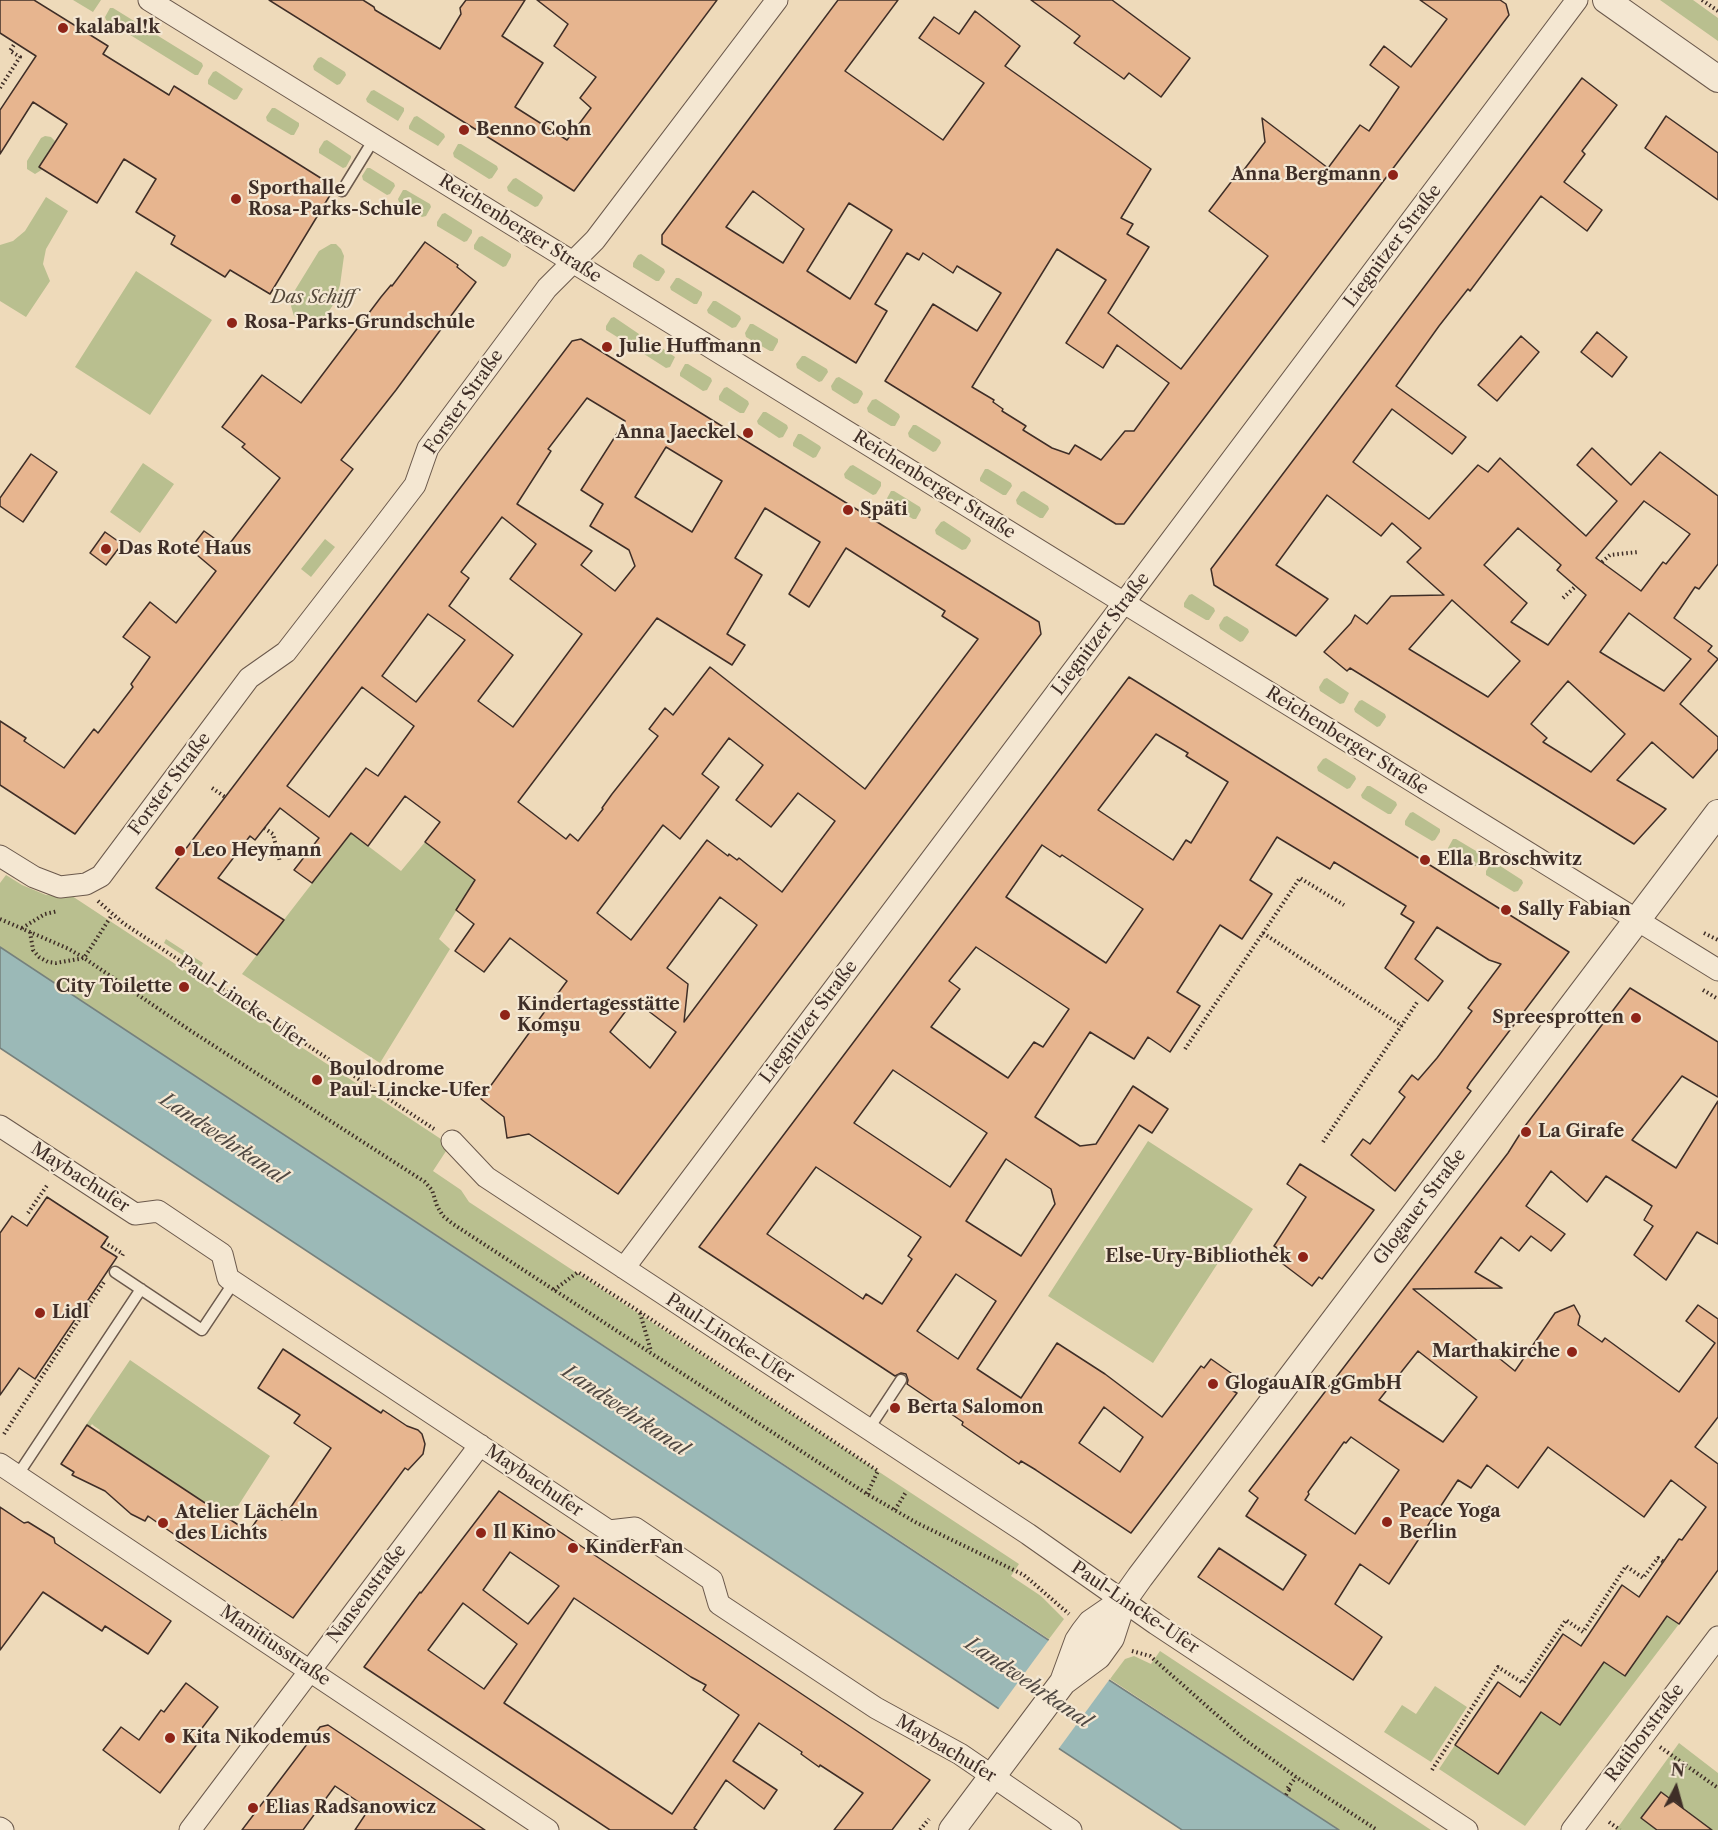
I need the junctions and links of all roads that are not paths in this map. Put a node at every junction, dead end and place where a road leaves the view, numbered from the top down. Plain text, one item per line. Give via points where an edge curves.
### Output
1 (149, 0) edge
2 (777, 0) edge
3 (1577, 0) edge
4 (1606, 0) edge
5 (1718, 79) edge
6 (374, 139) junction
7 (342, 191) dead end
8 (573, 262) junction
9 (1125, 603) junction
10 (1718, 813) edge
11 (0, 856) edge
12 (1637, 921) junction
13 (1718, 970) edge
14 (0, 1126) edge
15 (452, 1141) road end
16 (116, 1267) road end
17 (624, 1268) junction
18 (234, 1282) junction
19 (141, 1289) junction
20 (901, 1380) dead end
21 (868, 1430) junction
22 (480, 1445) junction
23 (8, 1470) edge
24 (1123, 1601) junction
25 (1718, 1637) edge
26 (310, 1670) junction
27 (992, 1776) junction
28 (190, 1830) edge
29 (548, 1830) edge
30 (952, 1830) edge
31 (1071, 1830) edge
32 (1467, 1830) edge
33 (1572, 1830) edge

1 - 6 street, Reichenberger Straße
2 - 8 street, Forster Straße via 595,240
3 - 9 street, Liegnitzer Straße
4 - 5 street
6 - 7 lane
6 - 8 street, Reichenberger Straße
8 - 9 street, Reichenberger Straße
8 - 11 street, Forster Straße via 547,288 428,448 414,485 286,652 249,678 90,895 34,877
9 - 12 street, Reichenberger Straße
9 - 17 street, Liegnitzer Straße
10 - 12 street, Glogauer Straße
12 - 13 street, Reichenberger Straße
12 - 24 street, Glogauer Straße
14 - 18 street, Maybachufer via 135,1214 158,1211 222,1254 228,1278
15 - 17 street, Paul-Lincke-Ufer via 486,1177
16 - 19 lane
17 - 21 street, Paul-Lincke-Ufer
18 - 19 lane via 202,1330
18 - 22 street, Maybachufer
19 - 23 lane
20 - 21 lane
21 - 24 street, Paul-Lincke-Ufer
22 - 26 street, Nansenstraße
22 - 27 street, Maybachufer via 609,1531 635,1528 712,1580 719,1604 876,1708
23 - 26 street, Manitiusstraße
24 - 27 street, Glogauer Straße via 1091,1623 1078,1641 1083,1655
24 - 32 street, Paul-Lincke-Ufer
25 - 33 street, Ratiborstraße
26 - 28 street, Nansenstraße
26 - 29 street, Manitiusstraße
27 - 30 street, Glogauer Straße
27 - 31 street, Maybachufer

